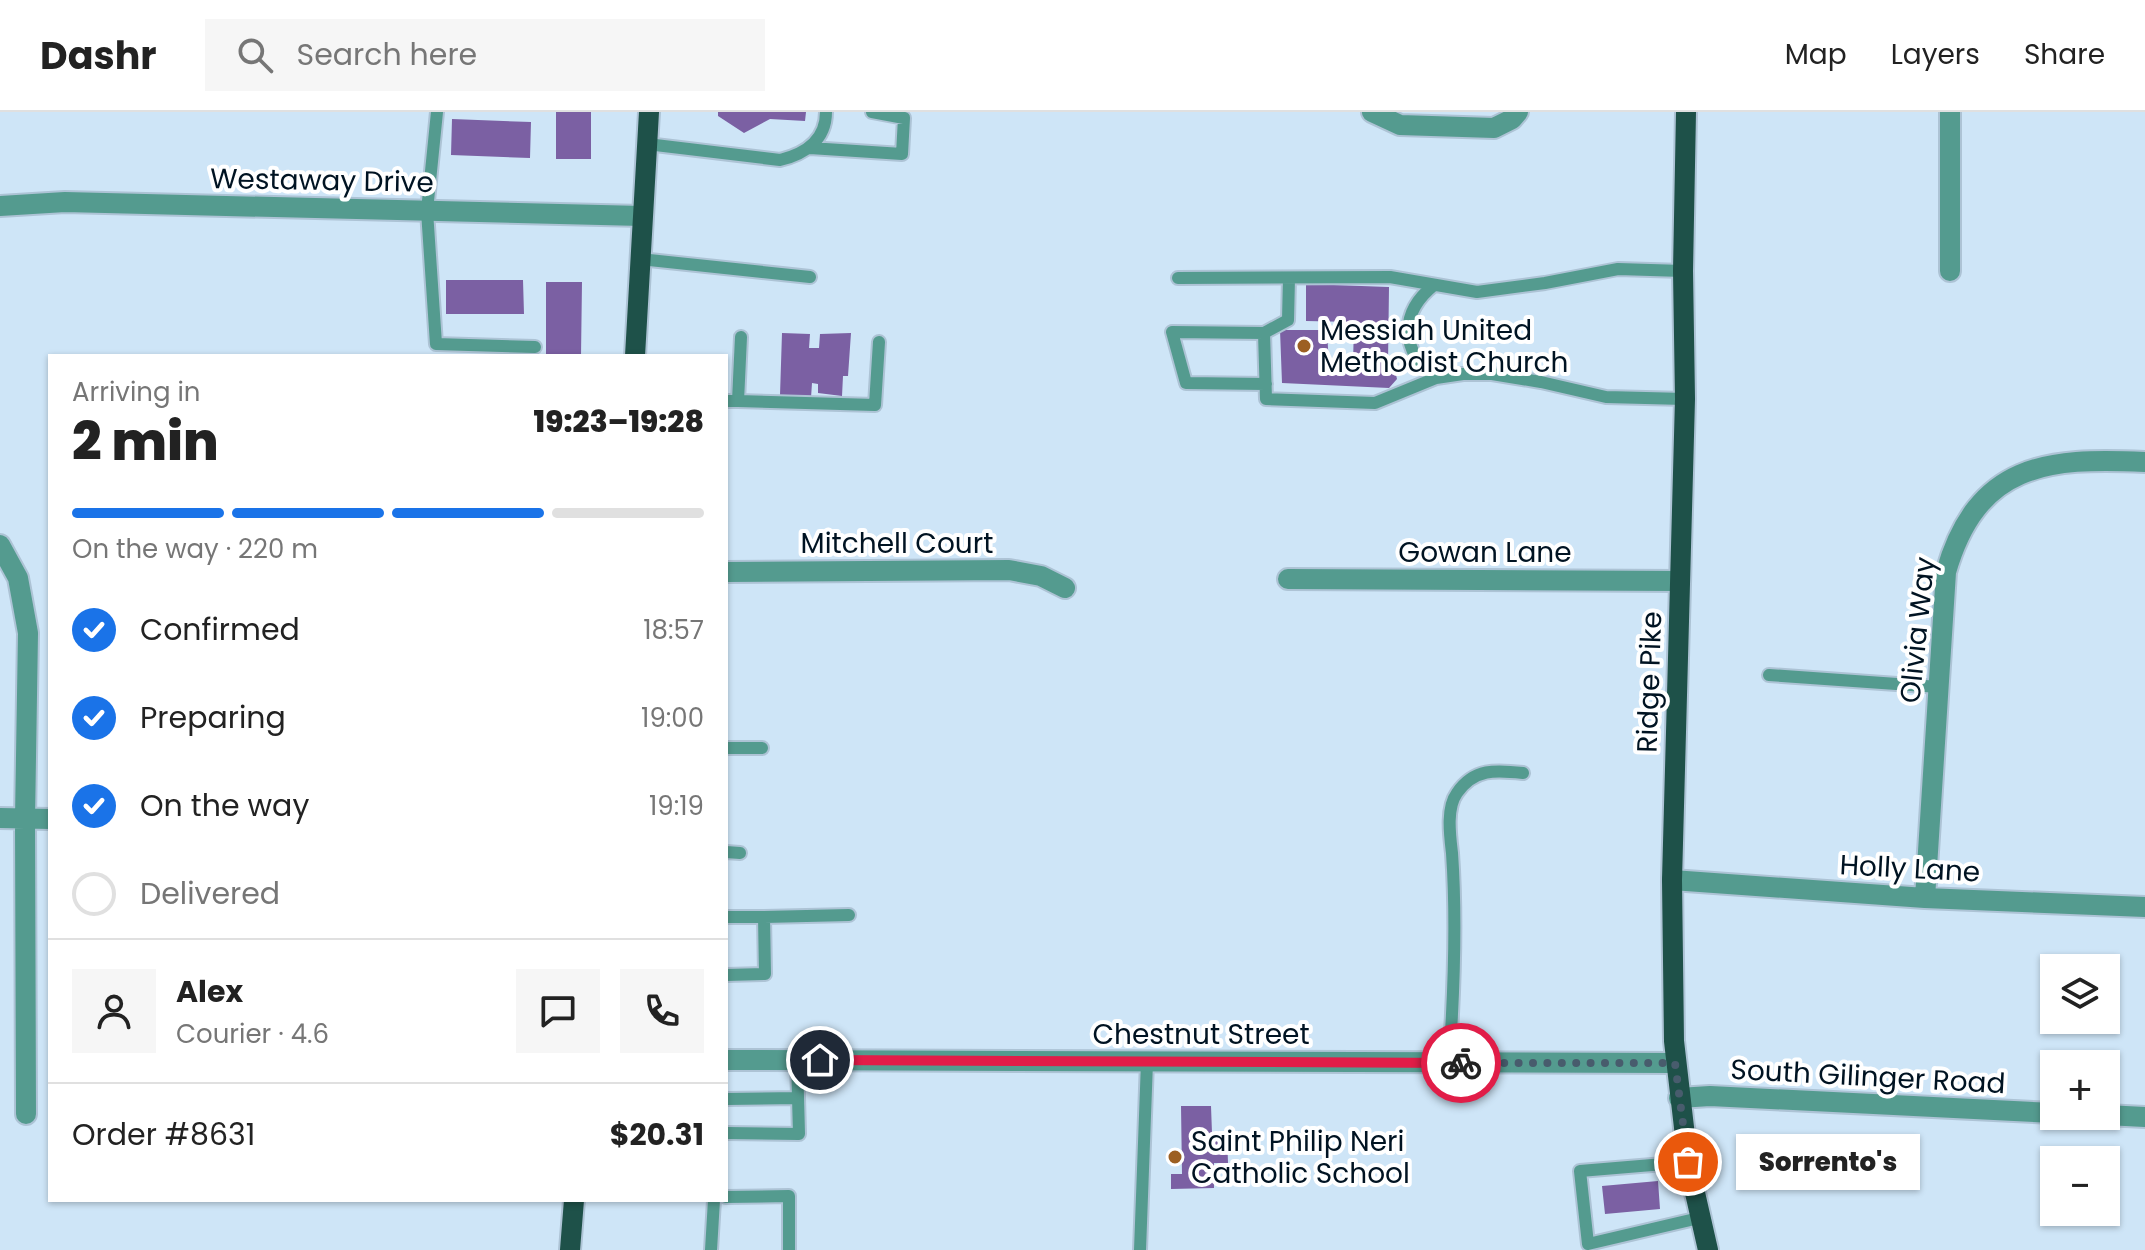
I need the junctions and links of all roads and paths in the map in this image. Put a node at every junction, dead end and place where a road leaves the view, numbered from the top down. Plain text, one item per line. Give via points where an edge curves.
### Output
1 (437, 112) edge
2 (649, 112) edge
3 (826, 112) edge
4 (872, 112) edge
5 (1372, 112) edge
6 (1518, 112) edge
7 (1686, 112) edge
8 (1950, 112) edge
9 (647, 144) junction
10 (810, 148) junction
11 (0, 206) edge
12 (427, 211) junction
13 (642, 216) junction
14 (640, 259) junction
15 (1683, 271) junction
16 (1950, 271) dead end
17 (810, 277) dead end
18 (1178, 278) dead end
19 (1289, 278) junction
20 (1434, 285) junction
21 (1264, 333) junction
22 (741, 337) dead end
23 (879, 342) dead end
24 (535, 347) dead end
25 (635, 354) edge
26 (1436, 378) junction
27 (1266, 384) junction
28 (1685, 399) junction
29 (732, 401) edge
30 (2145, 462) edge
31 (0, 545) edge
32 (728, 572) edge
33 (1288, 579) dead end
34 (1680, 581) junction
35 (1065, 588) dead end
36 (1769, 675) dead end
37 (1939, 687) junction
38 (728, 748) edge
39 (762, 748) dead end
40 (1523, 773) dead end
41 (0, 818) edge
42 (25, 819) junction
43 (48, 819) edge
44 (728, 852) edge
45 (740, 853) dead end
46 (1672, 880) junction
47 (1925, 898) junction
48 (2145, 907) edge
49 (849, 915) dead end
50 (728, 917) edge
51 (764, 917) junction
52 (728, 975) edge
53 (728, 1060) edge
54 (797, 1060) junction
55 (1147, 1062) junction
56 (1449, 1063) junction
57 (1675, 1063) junction
58 (798, 1098) junction
59 (1679, 1098) junction
60 (728, 1099) edge
61 (2040, 1112) edge
62 (26, 1114) dead end
63 (2120, 1116) edge
64 (2145, 1117) edge
65 (728, 1133) edge
66 (1688, 1162) junction
67 (728, 1197) edge
68 (574, 1202) edge
69 (714, 1202) edge
70 (1699, 1218) junction
71 (570, 1250) edge
72 (711, 1250) edge
73 (789, 1250) edge
74 (1140, 1250) edge
75 (1708, 1250) edge

1 - 12 lane
2 - 9 main road
3 - 10 lane via 821,135
4 - 10 lane via 904,118 902,154
5 - 6 street via 1400,125 1494,128
7 - 15 main road, Ridge Pike
8 - 16 street
9 - 10 lane via 780,160
9 - 13 main road
11 - 12 street, Westaway Drive via 65,202
12 - 13 street, Westaway Drive
12 - 24 lane via 436,344
13 - 14 main road
14 - 17 lane
14 - 25 main road
15 - 20 lane via 1618,269 1477,292
15 - 28 main road, Ridge Pike
18 - 19 lane
19 - 20 lane via 1390,277
19 - 21 lane via 1288,320
20 - 26 lane via 1413,308 1408,324 1414,355
21 - 27 lane
21 - 27 lane via 1172,332 1186,383
22 - 29 lane
23 - 29 lane via 875,405
26 - 27 lane via 1375,403 1266,399
26 - 28 lane via 1492,374 1606,397
28 - 34 main road, Ridge Pike
30 - 37 street, Olivia Way via 2057,463 2002,483 1985,498 1966,521 1946,572
31 - 42 street via 18,578 28,633
32 - 35 street, Mitchell Court via 1009,570 1041,576
33 - 34 street, Gowan Lane
34 - 46 main road, Ridge Pike
36 - 37 lane
37 - 47 street, Olivia Way
38 - 39 lane
40 - 56 lane via 1492,770 1469,779 1455,795 1450,827 1455,962
41 - 42 street
42 - 43 street
42 - 62 street
44 - 45 lane
46 - 47 street, Holly Lane
46 - 57 main road, Ridge Pike
47 - 48 street, Holly Lane
49 - 51 lane
50 - 51 lane
51 - 52 lane via 765,974
53 - 54 street, Chestnut Street
54 - 55 street, Chestnut Street
54 - 58 lane
55 - 56 street, Chestnut Street
55 - 74 lane
56 - 57 street, Chestnut Street
57 - 59 main road, Ridge Pike
58 - 60 lane
58 - 65 lane via 799,1134
59 - 61 street, South Gilinger Road
59 - 66 main road, Ridge Pike
63 - 64 street
66 - 70 main road, Ridge Pike
66 - 70 lane via 1580,1171 1588,1244
67 - 73 lane via 789,1196
68 - 71 main road
69 - 72 lane
70 - 75 main road, Ridge Pike

